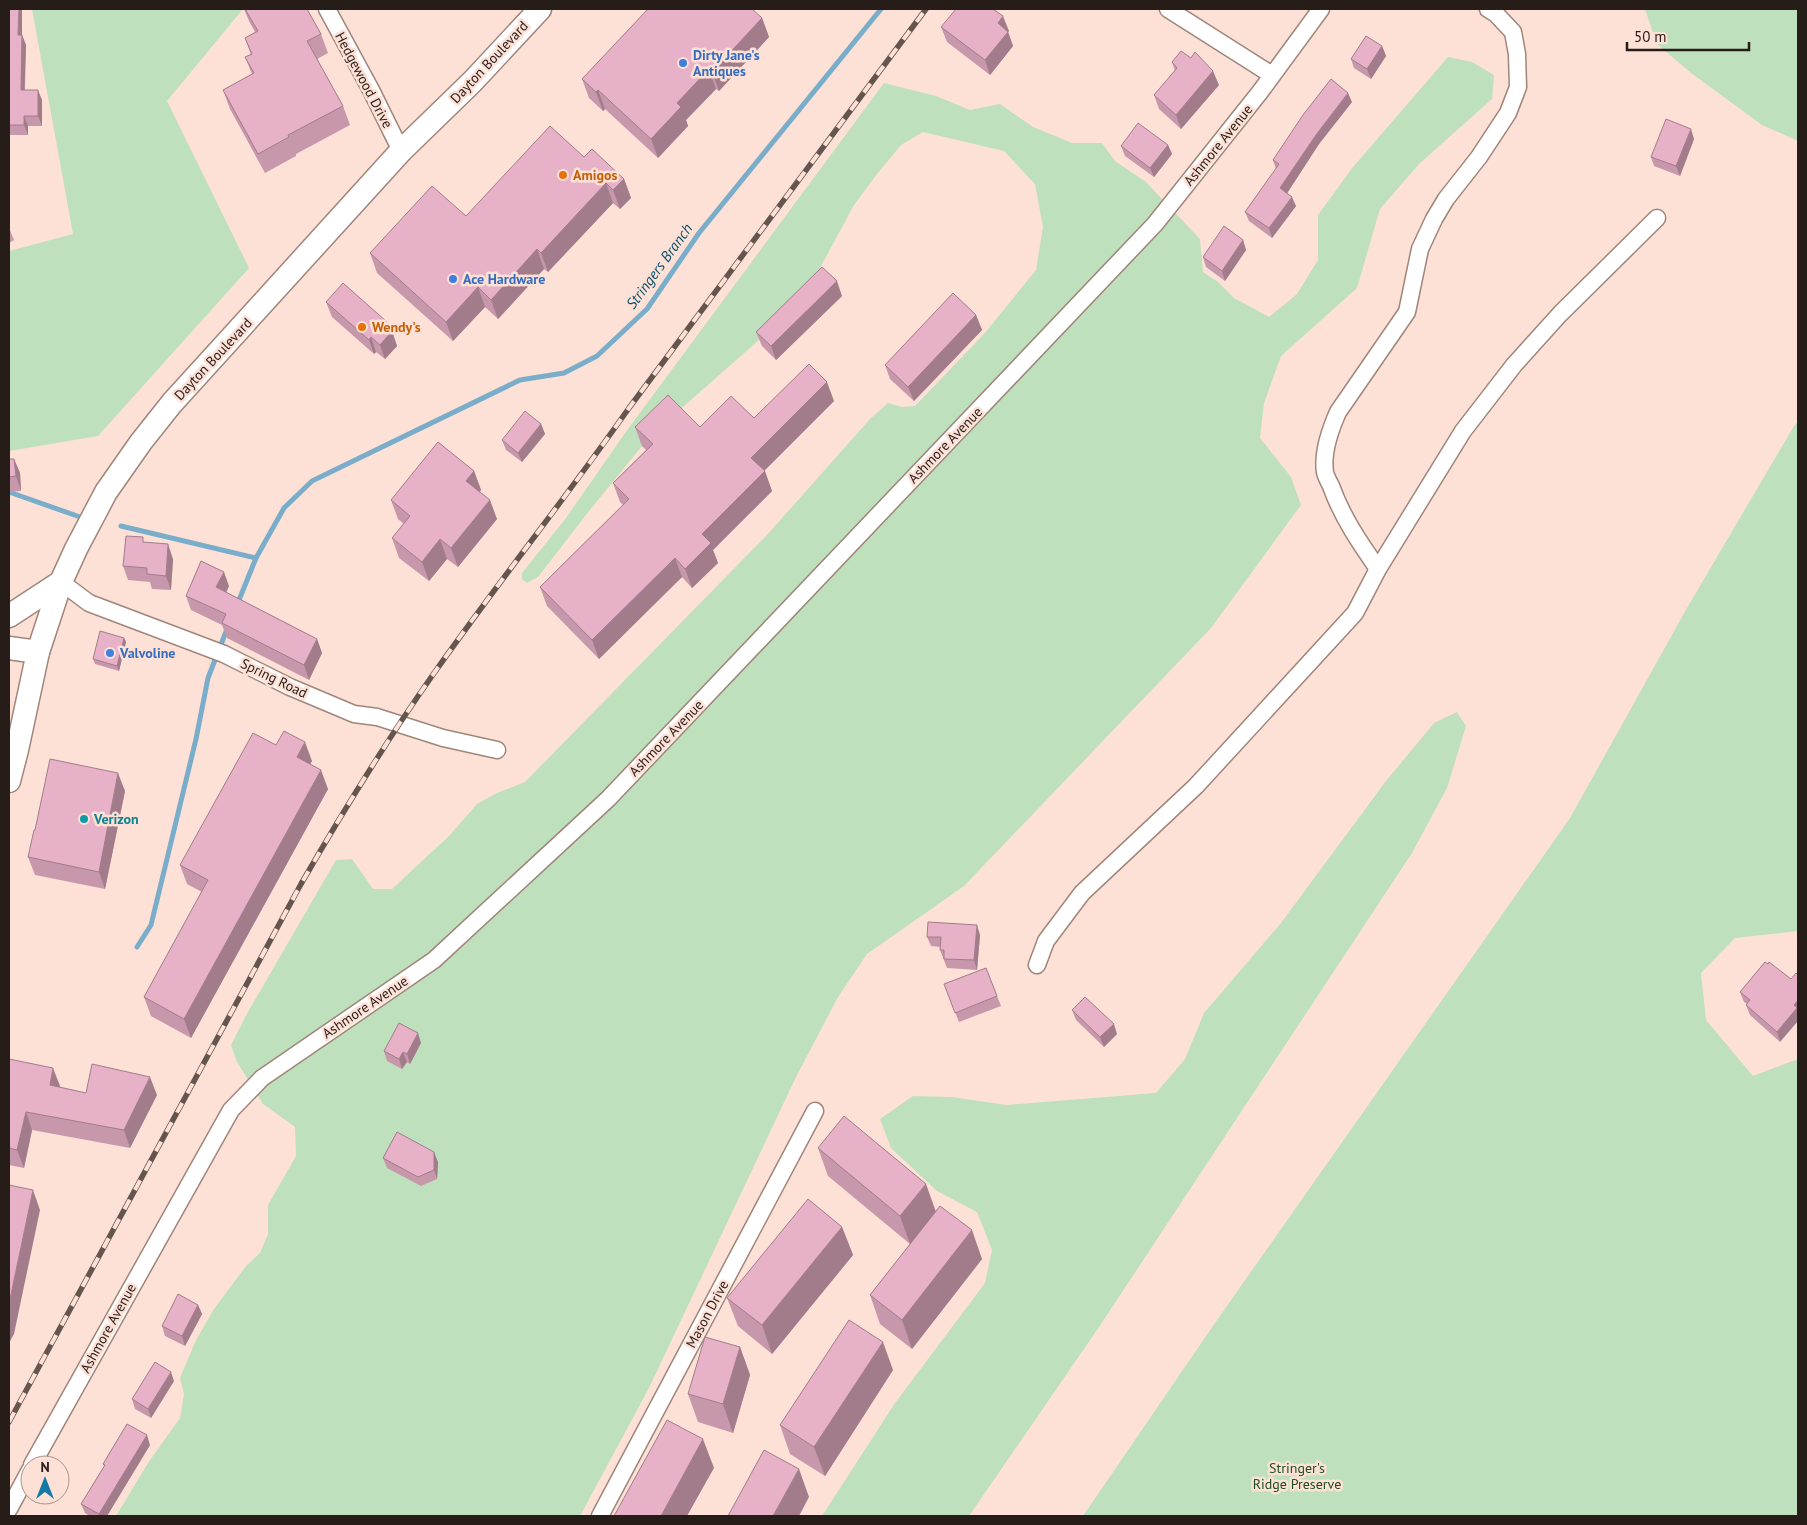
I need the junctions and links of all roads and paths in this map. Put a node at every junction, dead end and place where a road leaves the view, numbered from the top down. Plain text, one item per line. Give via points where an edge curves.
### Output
1 (327, 9) edge
2 (540, 9) edge
3 (1168, 9) edge
4 (1321, 9) edge
5 (1488, 9) edge
6 (1272, 75) junction
7 (401, 151) junction
8 (1657, 218) dead end
9 (1378, 569) junction
10 (61, 582) junction
11 (9, 616) edge
12 (9, 648) edge
13 (38, 652) junction
14 (497, 750) dead end
15 (9, 781) edge
16 (1037, 966) dead end
17 (815, 1111) dead end
18 (38, 1455) edge
19 (20, 1489) edge
20 (9, 1509) edge
21 (600, 1516) edge

1 - 7 street, Hedgewood Drive
2 - 7 main road, Dayton Boulevard via 473,82
3 - 6 street
4 - 6 street, Ashmore Avenue
5 - 9 street via 1513,32 1518,87 1508,113 1434,220 1420,249 1407,312 1338,412 1326,450 1325,472 1335,498 1353,534
6 - 18 street, Ashmore Avenue via 1155,224 608,799 434,960 262,1078 231,1110
7 - 10 main road, Dayton Boulevard via 172,403 141,442 106,492
8 - 9 street via 1560,314 1514,365 1463,431
9 - 16 street via 1349,620 1196,786 1082,893 1046,941
10 - 11 main road
10 - 13 main road, Dayton Boulevard
10 - 14 street, Spring Road via 89,603 224,654 354,714 377,717 442,738
12 - 13 main road
13 - 15 main road, Dayton Boulevard
17 - 21 street, Mason Drive
19 - 20 street

